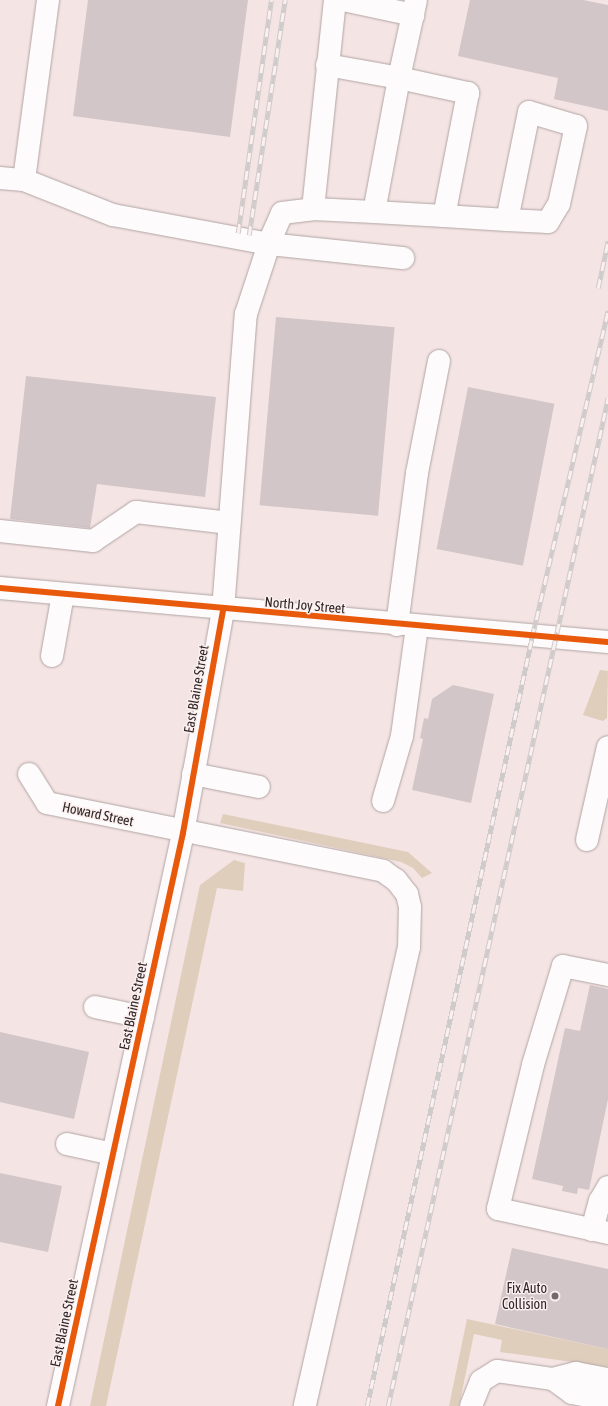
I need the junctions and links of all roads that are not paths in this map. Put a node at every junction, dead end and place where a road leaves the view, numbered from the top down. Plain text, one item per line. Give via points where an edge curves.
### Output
1 (48, 0) edge
2 (335, 0) edge
3 (343, 0) edge
4 (414, 8) edge
5 (327, 65) junction
6 (399, 78) junction
7 (0, 178) edge
8 (24, 180) junction
9 (313, 209) junction
10 (374, 212) junction
11 (444, 216) junction
12 (507, 220) junction
13 (269, 244) junction
14 (403, 258) dead end
15 (439, 361) dead end
16 (229, 523) junction
17 (0, 531) edge
18 (0, 588) edge
19 (63, 594) junction
20 (223, 610) junction
21 (407, 626) junction
22 (608, 642) edge
23 (52, 656) dead end
24 (608, 747) edge
25 (29, 774) dead end
26 (193, 774) junction
27 (259, 787) dead end
28 (383, 802) dead end
29 (183, 833) junction
30 (587, 840) dead end
31 (608, 975) edge
32 (94, 1007) dead end
33 (143, 1017) junction
34 (67, 1144) dead end
35 (113, 1154) junction
36 (608, 1187) edge
37 (600, 1231) edge
38 (553, 1379) junction
39 (608, 1379) edge
40 (608, 1400) edge
41 (58, 1406) edge
42 (305, 1406) edge
43 (471, 1406) edge

1 - 8 street
2 - 5 street
3 - 4 street
4 - 6 street
5 - 6 street
5 - 9 street
6 - 10 street
6 - 11 street via 468,93
7 - 8 street
8 - 13 street via 114,215
9 - 10 street
9 - 13 street, East Blaine Street via 282,213
10 - 11 street
11 - 12 street
12 - 12 street via 548,222 559,204 576,126 529,112
13 - 14 street
13 - 16 street, East Blaine Street via 246,314
15 - 21 street via 417,473
16 - 17 street via 136,512 93,541
16 - 20 street, East Blaine Street
18 - 19 street, North Joy Street
19 - 20 street, North Joy Street
19 - 23 street
20 - 21 street, North Joy Street
20 - 26 street, East Blaine Street
21 - 22 street, North Joy Street
21 - 28 street via 402,736
24 - 30 street
25 - 29 street, Howard Street via 47,803
26 - 27 street
26 - 29 street, East Blaine Street
29 - 33 street, East Blaine Street
29 - 42 street, Howard Street via 383,871 396,880 407,894 409,947
31 - 37 street via 563,966 533,1065 498,1209
32 - 33 street
33 - 35 street, East Blaine Street
34 - 35 street
35 - 41 street, East Blaine Street
36 - 37 street via 600,1201
38 - 39 street via 576,1373
38 - 40 street via 572,1393
38 - 43 street via 498,1371 481,1381

